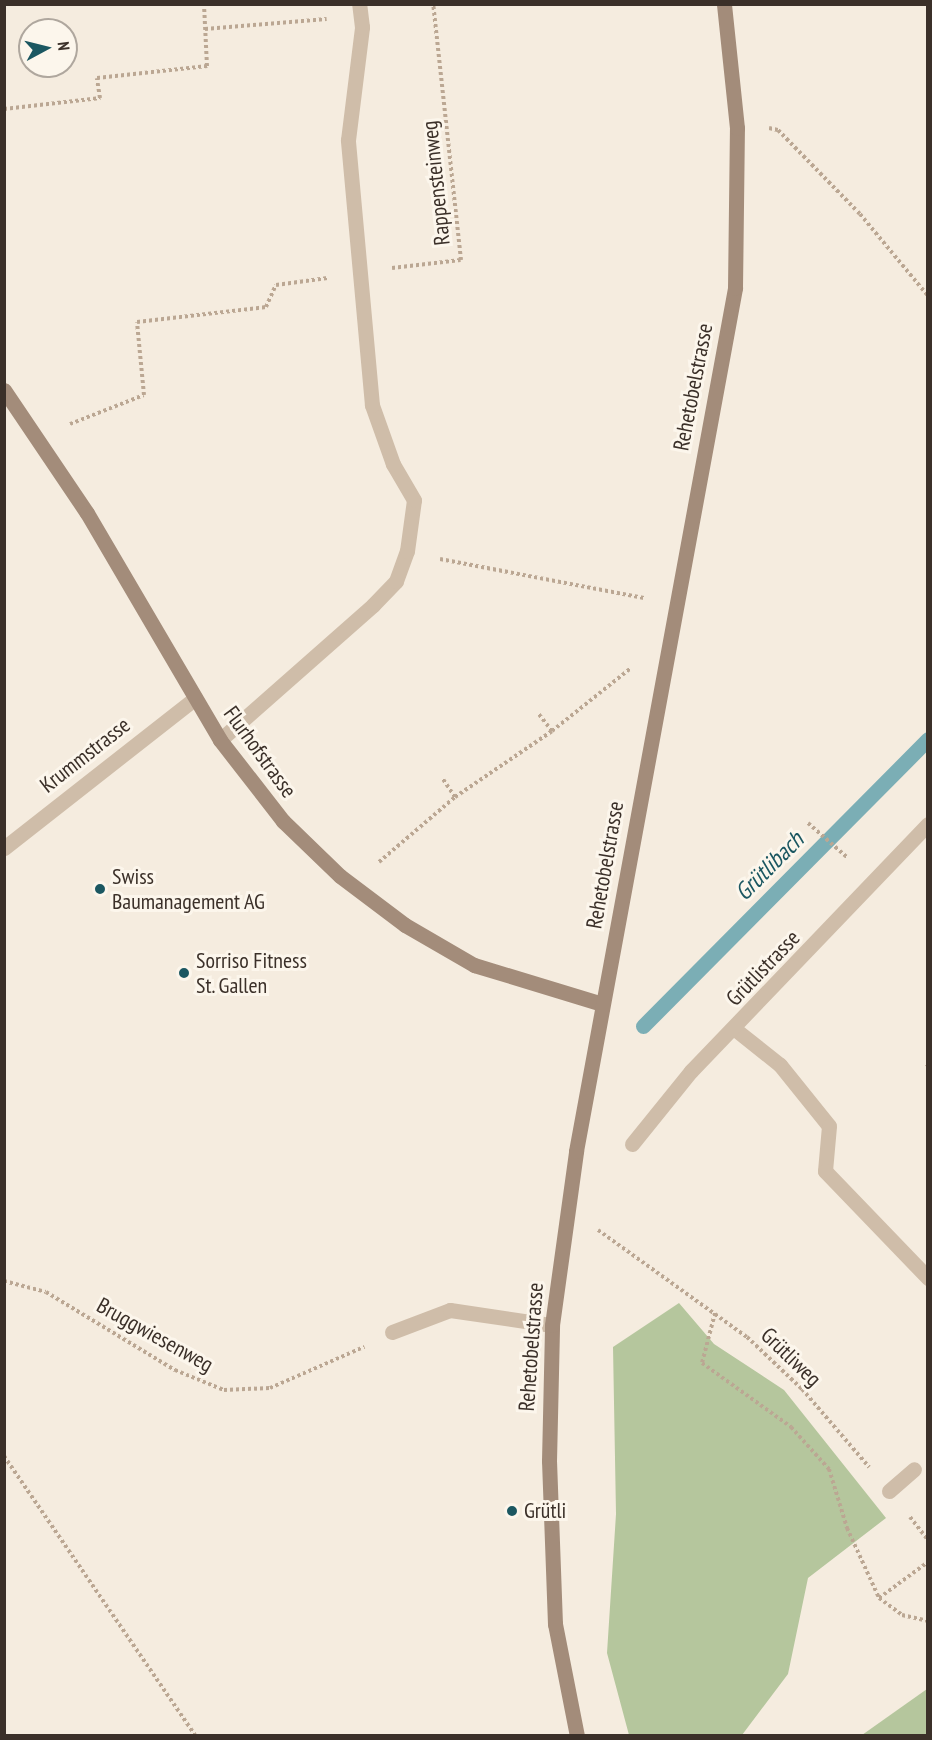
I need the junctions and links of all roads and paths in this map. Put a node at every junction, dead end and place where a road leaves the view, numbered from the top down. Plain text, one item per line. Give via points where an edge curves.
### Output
1 (204, 4) edge
2 (359, 4) edge
3 (433, 4) edge
4 (724, 4) edge
5 (301, 21) dead end
6 (205, 29) junction
7 (4, 109) edge
8 (764, 128) dead end
9 (363, 272) junction
10 (315, 280) dead end
11 (927, 296) edge
12 (4, 390) edge
13 (70, 424) dead end
14 (441, 559) dead end
15 (645, 598) dead end
16 (635, 665) dead end
17 (195, 698) junction
18 (538, 713) dead end
19 (552, 731) junction
20 (220, 740) junction
21 (442, 778) dead end
22 (455, 797) junction
23 (808, 823) dead end
24 (927, 824) edge
25 (4, 848) edge
26 (852, 861) dead end
27 (379, 862) dead end
28 (602, 1004) junction
29 (736, 1029) junction
30 (632, 1144) dead end
31 (600, 1231) dead end
32 (927, 1278) edge
33 (4, 1281) edge
34 (715, 1313) junction
35 (552, 1325) junction
36 (392, 1332) joint
37 (4, 1456) edge
38 (914, 1469) dead end
39 (890, 1491) junction
40 (927, 1540) edge
41 (927, 1562) edge
42 (879, 1598) junction
43 (927, 1621) edge
44 (196, 1736) edge
45 (577, 1736) edge

1 - 6 path
2 - 9 street via 362,27 348,140
3 - 9 path, Rappensteinweg via 461,260
4 - 28 street, Rehetobelstrasse via 737,128 735,288
5 - 6 path
6 - 7 path via 207,66 97,78 100,98
8 - 11 path via 786,138
9 - 20 street via 372,405 393,464 414,500 407,551 396,581 373,605
10 - 13 path via 276,285 266,307 137,322 144,395
12 - 17 street, Flurhofstrasse via 87,513
14 - 15 path
16 - 19 path
17 - 20 street, Flurhofstrasse
17 - 25 street, Krummstrasse
18 - 19 path
19 - 22 path
20 - 28 street, Flurhofstrasse via 283,821 340,876 405,925 474,965
21 - 22 path
22 - 27 path
23 - 26 path
24 - 29 street, Grütlistrasse
28 - 35 street, Rehetobelstrasse
29 - 30 street, Grütlistrasse via 691,1071
29 - 32 street via 780,1065 829,1126 825,1171
31 - 34 path, Grütliweg
33 - 36 path, Bruggwiesenweg via 46,1292 175,1370 224,1390 270,1388 322,1369
34 - 39 path, Grütliweg via 802,1389
34 - 42 path via 702,1363 791,1426 829,1468 847,1528
35 - 36 street via 450,1310
35 - 45 street, Rehetobelstrasse via 549,1461 555,1624
37 - 44 path
38 - 39 street
39 - 40 path, Grütliweg
41 - 42 path
42 - 43 path via 902,1615

